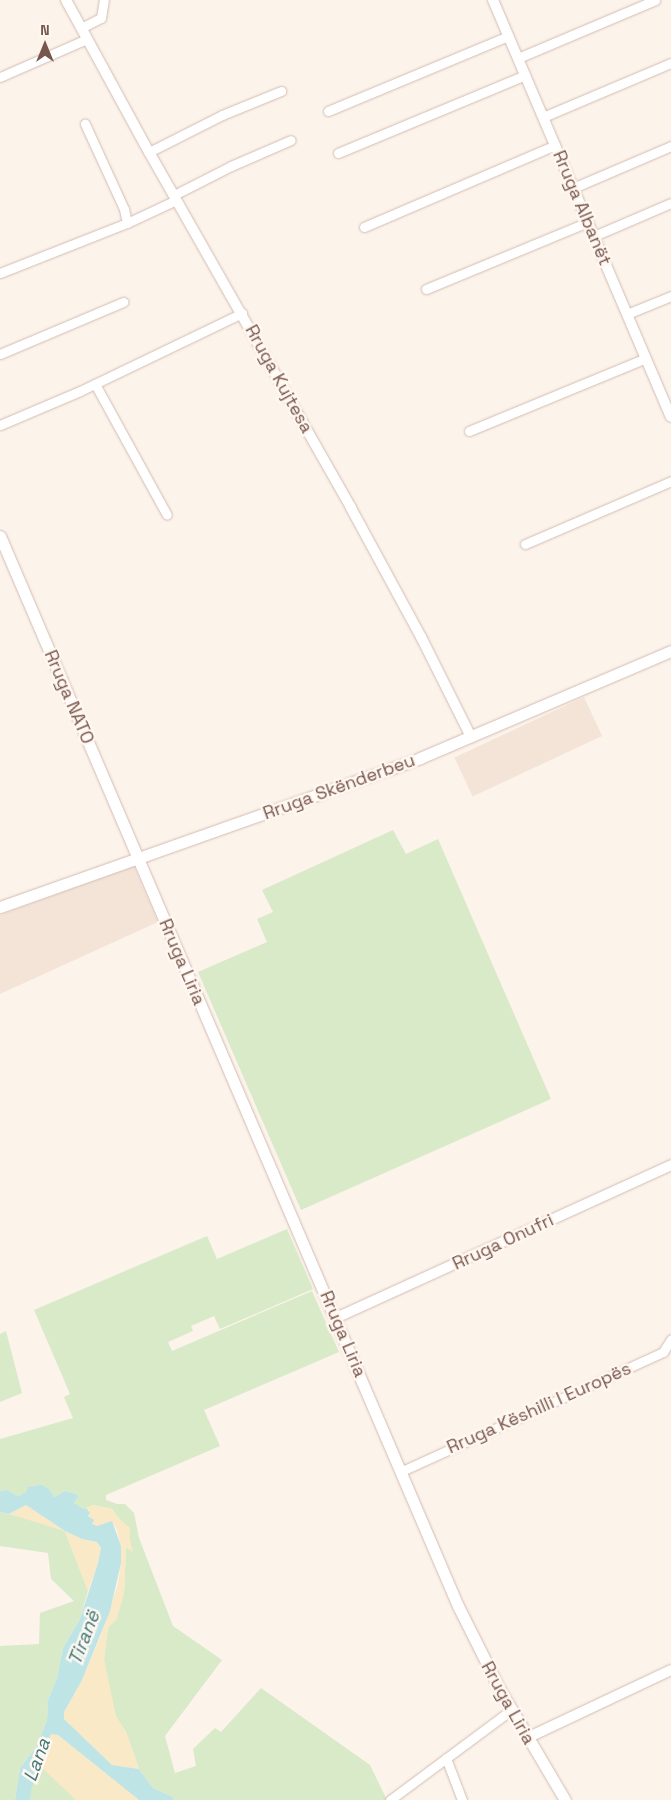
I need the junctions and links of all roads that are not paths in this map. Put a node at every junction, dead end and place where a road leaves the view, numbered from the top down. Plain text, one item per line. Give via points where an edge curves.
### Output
1 (66, 0) edge
2 (104, 0) edge
3 (493, 0) edge
4 (655, 0) edge
5 (81, 28) junction
6 (508, 36) junction
7 (87, 39) junction
8 (518, 58) junction
9 (671, 63) edge
10 (525, 75) junction
11 (0, 76) edge
12 (281, 91) dead end
13 (328, 111) dead end
14 (543, 117) junction
15 (85, 124) dead end
16 (291, 140) dead end
17 (555, 145) junction
18 (671, 146) edge
19 (149, 152) junction
20 (338, 153) dead end
21 (573, 188) junction
22 (175, 198) junction
23 (671, 203) edge
24 (588, 222) junction
25 (127, 223) junction
26 (364, 227) dead end
27 (594, 236) junction
28 (0, 273) edge
29 (426, 289) dead end
30 (671, 296) edge
31 (123, 302) dead end
32 (242, 313) junction
33 (627, 314) junction
34 (0, 354) edge
35 (646, 358) junction
36 (95, 384) junction
37 (668, 401) edge
38 (671, 417) edge
39 (0, 425) edge
40 (470, 431) dead end
41 (671, 481) edge
42 (167, 515) dead end
43 (0, 536) edge
44 (525, 544) dead end
45 (671, 651) edge
46 (471, 738) junction
47 (137, 858) junction
48 (0, 907) edge
49 (671, 1165) edge
50 (336, 1318) junction
51 (671, 1339) edge
52 (402, 1471) junction
53 (671, 1670) edge
54 (511, 1710) junction
55 (527, 1738) junction
56 (446, 1758) junction
57 (390, 1800) edge
58 (462, 1800) edge
59 (565, 1800) edge

1 - 5 street, Rruga Kujtesa
2 - 5 street via 101,18
3 - 6 street, Rruga Albanët
4 - 8 street
5 - 7 street, Rruga Kujtesa
6 - 8 street, Rruga Albanët
6 - 13 street
7 - 11 street
7 - 19 street, Rruga Kujtesa
8 - 10 street, Rruga Albanët
9 - 14 street
10 - 14 street, Rruga Albanët
10 - 20 street
12 - 19 street via 222,115
14 - 17 street, Rruga Albanët
15 - 25 street via 124,209
16 - 22 street via 231,166
17 - 21 street, Rruga Albanët
17 - 26 street
18 - 21 street
19 - 22 street, Rruga Kujtesa
21 - 24 street, Rruga Albanët
22 - 25 street
22 - 32 street, Rruga Kujtesa
23 - 27 street
24 - 27 street, Rruga Albanët
24 - 29 street
25 - 28 street
27 - 33 street, Rruga Albanët
30 - 33 street
31 - 34 street
32 - 36 street
32 - 46 street, Rruga Kujtesa via 406,609
33 - 35 street, Rruga Albanët
35 - 37 street, Rruga Albanët
35 - 40 street
36 - 39 street
36 - 42 street
37 - 38 street, Rruga Albanët
41 - 44 street
43 - 47 main road, Rruga NATO
45 - 46 main road, Rruga Skënderbeu
46 - 47 main road, Rruga Skënderbeu
47 - 48 main road, Rruga Skënderbeu
47 - 50 main road, Rruga Liria
49 - 50 street, Rruga Onufri
50 - 52 main road, Rruga Liria
51 - 52 street, Rruga Këshilli I Europës via 663,1352
52 - 54 main road, Rruga Liria via 458,1606
53 - 55 street
54 - 55 main road, Rruga Liria
54 - 56 street
55 - 59 main road, Rruga Liria
56 - 57 street
56 - 58 street

